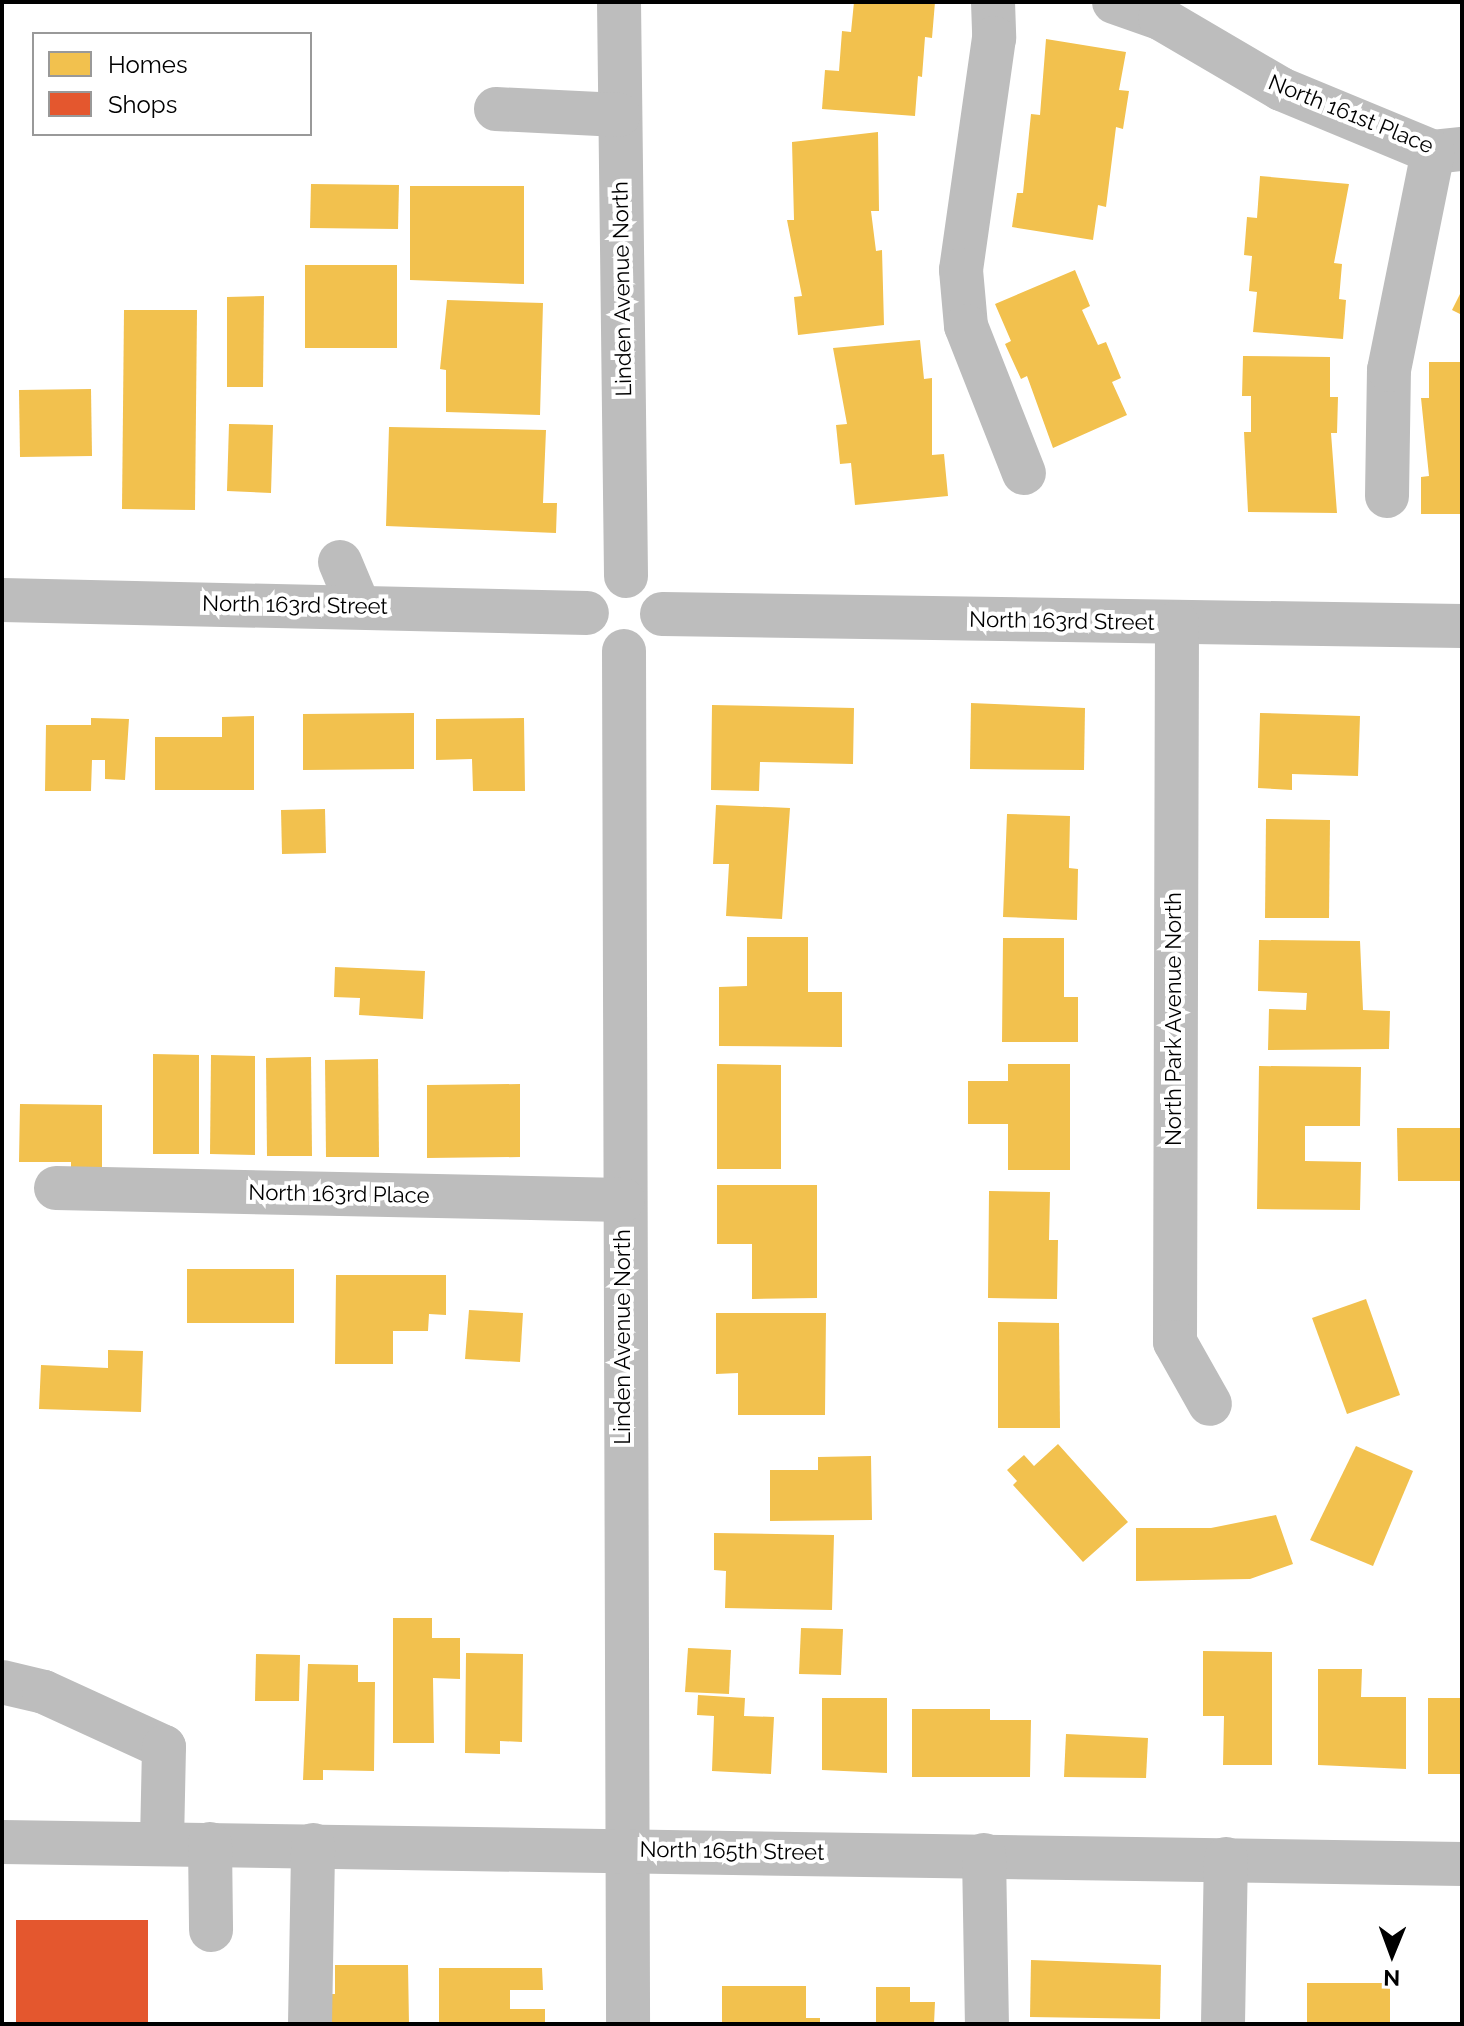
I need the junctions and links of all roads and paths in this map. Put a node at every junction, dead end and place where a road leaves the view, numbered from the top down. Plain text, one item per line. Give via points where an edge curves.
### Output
1 (619, 2) edge
2 (993, 2) edge
3 (1114, 2) edge
4 (496, 109) dead end
5 (619, 115) junction
6 (1448, 151) edge
7 (1024, 473) dead end
8 (1387, 496) dead end
9 (340, 562) dead end
10 (626, 576) junction
11 (2, 600) edge
12 (358, 605) junction
13 (587, 613) junction
14 (662, 614) junction
15 (1177, 623) junction
16 (1462, 626) edge
17 (624, 651) junction
18 (56, 1188) dead end
19 (623, 1200) junction
20 (1210, 1404) dead end
21 (2, 1682) edge
22 (2, 1842) edge
23 (162, 1843) junction
24 (210, 1844) junction
25 (313, 1845) junction
26 (625, 1849) junction
27 (984, 1855) junction
28 (1226, 1859) junction
29 (1462, 1864) edge
30 (211, 1930) dead end
31 (310, 2024) edge
32 (628, 2024) edge
33 (987, 2024) edge
34 (1223, 2024) edge

1 - 5 street, Linden Avenue North
2 - 7 street via 994,38 961,270 966,326
3 - 6 street, North 161st Place via 1160,18 1281,89
4 - 5 street
5 - 10 street, Linden Avenue North
6 - 8 street via 1389,370
9 - 12 street
10 - 13 street via 599,587
10 - 14 street via 651,588
11 - 12 street, North 163rd Street
12 - 13 street, North 163rd Street
13 - 17 street via 598,639
14 - 15 street, North 163rd Street
14 - 17 street via 650,640
15 - 16 street, North 163rd Street
15 - 20 street, North Park Avenue North via 1175,1342
17 - 19 street, Linden Avenue North
18 - 19 street, North 163rd Place
19 - 26 street, Linden Avenue North
21 - 23 street via 44,1692 164,1747
22 - 23 street, North 165th Street
23 - 24 street, North 165th Street
24 - 25 street, North 165th Street
24 - 30 street
25 - 26 street, North 165th Street
25 - 31 street
26 - 27 street, North 165th Street
26 - 32 street, Linden Avenue North
27 - 28 street, North 165th Street
27 - 33 street
28 - 29 street, North 165th Street
28 - 34 street

